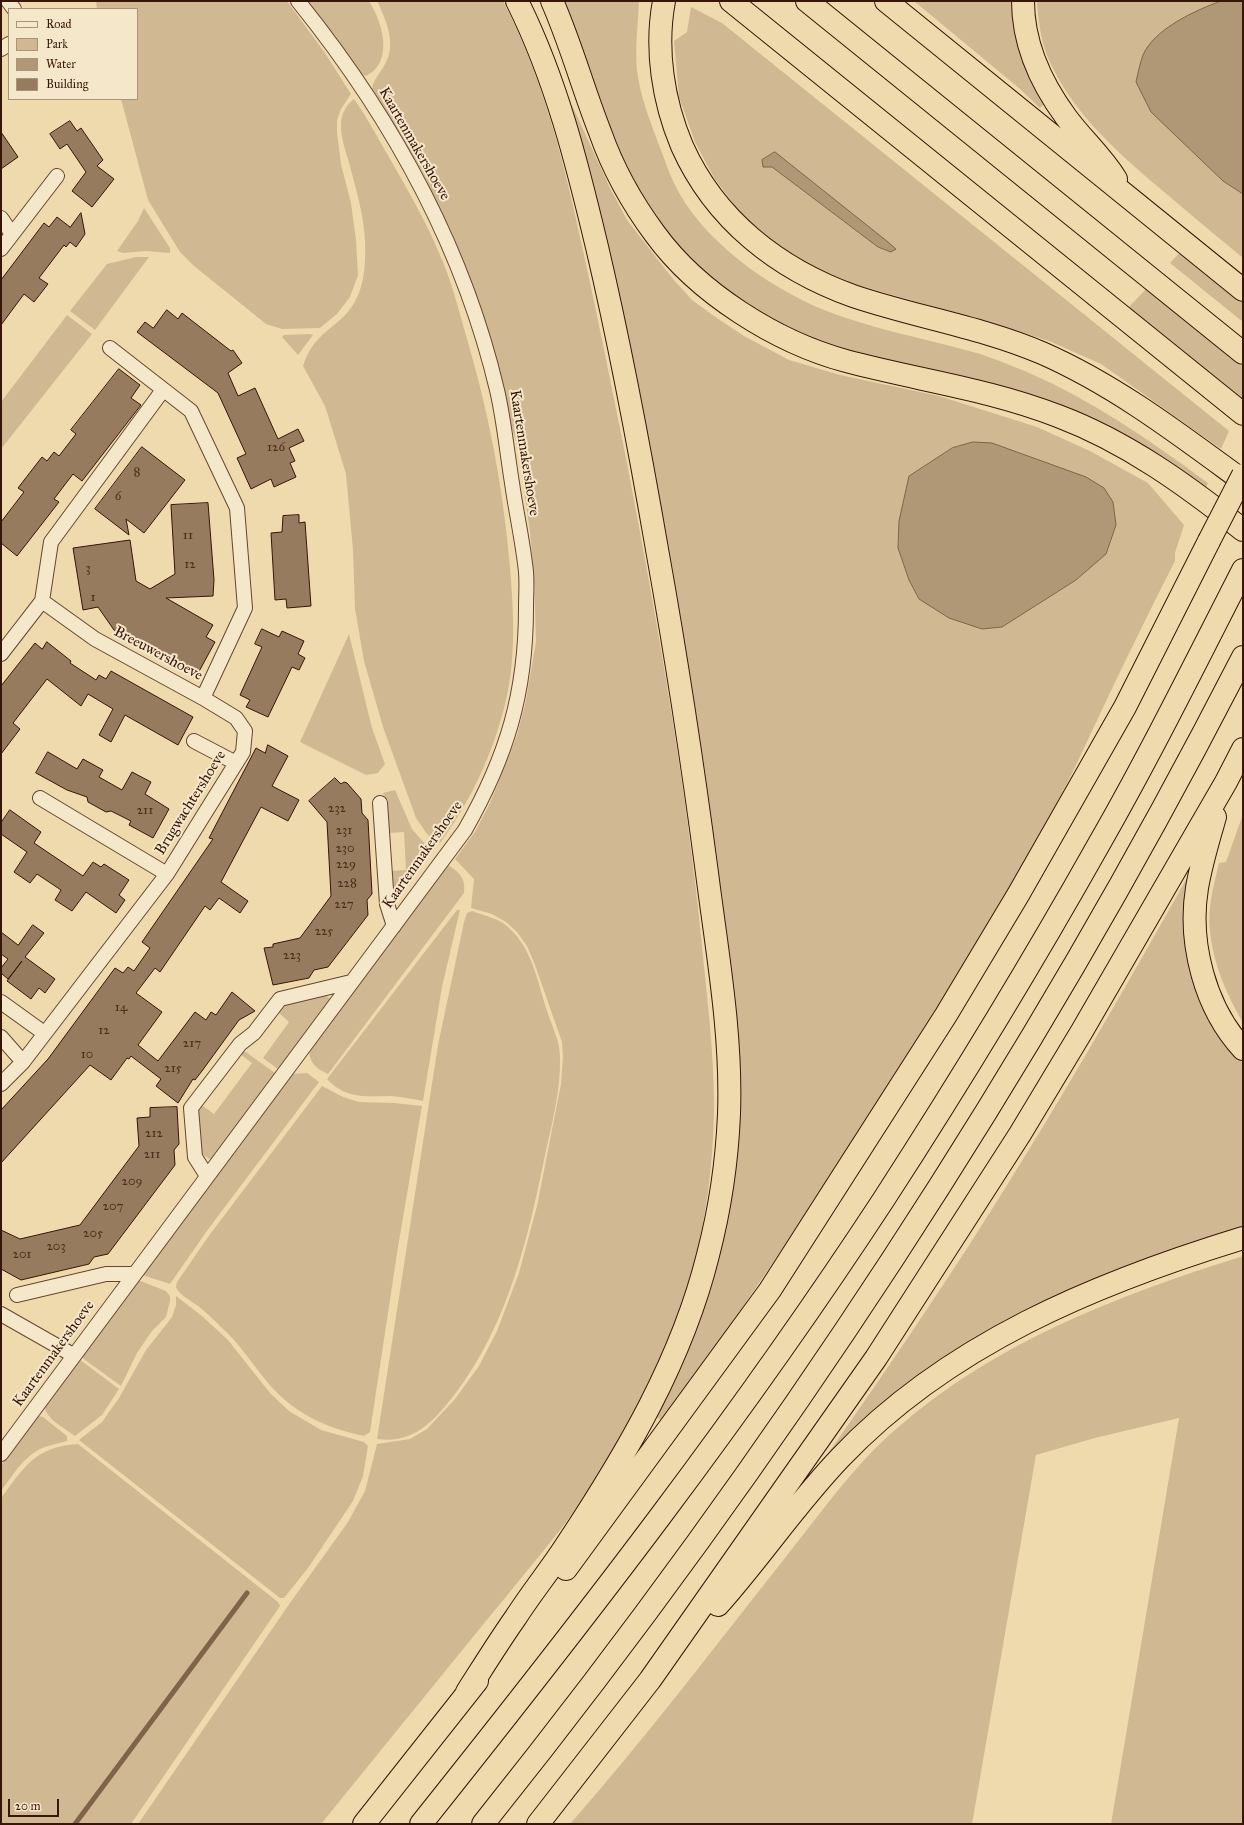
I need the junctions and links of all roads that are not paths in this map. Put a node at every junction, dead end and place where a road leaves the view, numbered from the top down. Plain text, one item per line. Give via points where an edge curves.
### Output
1 (298, 1) edge
2 (517, 1) edge
3 (552, 1) edge
4 (664, 1) edge
5 (731, 1) edge
6 (807, 1) edge
7 (886, 1) edge
8 (1023, 1) edge
9 (56, 176) dead end
10 (1127, 197) junction
11 (1, 218) edge
12 (12, 234) junction
13 (1, 249) edge
14 (1243, 290) edge
15 (110, 348) dead end
16 (1243, 353) edge
17 (164, 390) junction
18 (1243, 414) edge
19 (1243, 475) edge
20 (1243, 481) edge
21 (1243, 530) edge
22 (1243, 570) edge
23 (42, 601) junction
24 (1, 654) edge
25 (1243, 657) edge
26 (204, 698) junction
27 (194, 741) dead end
28 (1243, 749) edge
29 (236, 763) junction
30 (1226, 782) junction
31 (40, 798) dead end
32 (380, 803) dead end
33 (167, 874) junction
34 (394, 926) junction
35 (351, 982) junction
36 (1, 1002) edge
37 (44, 1033) junction
38 (1, 1037) edge
39 (1243, 1049) edge
40 (23, 1062) junction
41 (1, 1084) edge
42 (207, 1176) junction
43 (1243, 1238) edge
44 (134, 1274) junction
45 (18, 1295) dead end
46 (1, 1314) edge
47 (74, 1355) junction
48 (1, 1454) edge
49 (650, 1680) junction
50 (467, 1692) junction
51 (364, 1824) edge
52 (421, 1824) edge
53 (483, 1824) edge
54 (538, 1824) edge

1 - 34 street, Kaartenmakershoeve via 341,57 394,139 424,191 450,248 472,306 497,390 526,572 522,677 518,703 507,738 481,802 465,830
2 - 50 highway via 540,51 577,164 617,335 639,447 696,790 722,984 729,1110 725,1166 708,1257 692,1310 675,1352 644,1418 611,1474 566,1546 515,1617
3 - 21 highway via 600,133 631,199 656,236 684,266 728,305 766,329 845,361 982,392 1058,416 1086,428 1165,471
4 - 20 highway via 660,37 662,71 666,98 677,132 692,165 708,191 730,219 755,242 788,266 827,286 883,305 984,333 1064,363 1147,412
5 - 18 highway
6 - 16 highway
7 - 10 highway
8 - 10 highway via 1023,20 1036,68 1066,117 1104,159
9 - 12 street
10 - 14 highway
11 - 12 street
12 - 13 street
15 - 17 street, Breeuwershoeve
17 - 23 street via 51,542
17 - 26 street, Breeuwershoeve via 191,411 239,516 245,608
19 - 50 highway, bridge via 1169,623 1073,800 1002,922 874,1131 752,1315 592,1536 510,1642
22 - 52 highway via 1172,712 1101,842 965,1072 882,1202 720,1435 545,1668
23 - 24 street
23 - 26 street, Breeuwershoeve via 95,639
25 - 53 highway via 1132,865 1033,1036 866,1300 714,1519
26 - 29 street, Brugwachtershoeve via 229,712 245,731 243,752
27 - 29 street
28 - 30 highway
29 - 33 street, Brugwachtershoeve
30 - 39 highway via 1197,889 1194,934 1201,967 1220,1018
30 - 49 highway via 1078,1038 947,1249 876,1358
31 - 33 street, Brugwachtershoeve
32 - 34 street, Kaartenmakershoeve via 386,904
33 - 37 street, Brugwachtershoeve
34 - 35 street, Kaartenmakershoeve
35 - 42 street, Kaartenmakershoeve
35 - 42 street via 280,999 254,1033 240,1044 191,1108 195,1157
36 - 37 street
37 - 40 street, Brugwachtershoeve
38 - 40 street
40 - 41 street, Brugwachtershoeve
42 - 44 street, Kaartenmakershoeve
43 - 49 highway via 1190,1254 1042,1313 991,1340 935,1377 887,1414 841,1457 805,1497 721,1602
44 - 45 street, Kaartenmakershoeve via 106,1274
44 - 47 street, Kaartenmakershoeve
46 - 47 street
47 - 48 street, Kaartenmakershoeve
49 - 54 highway
50 - 51 highway

